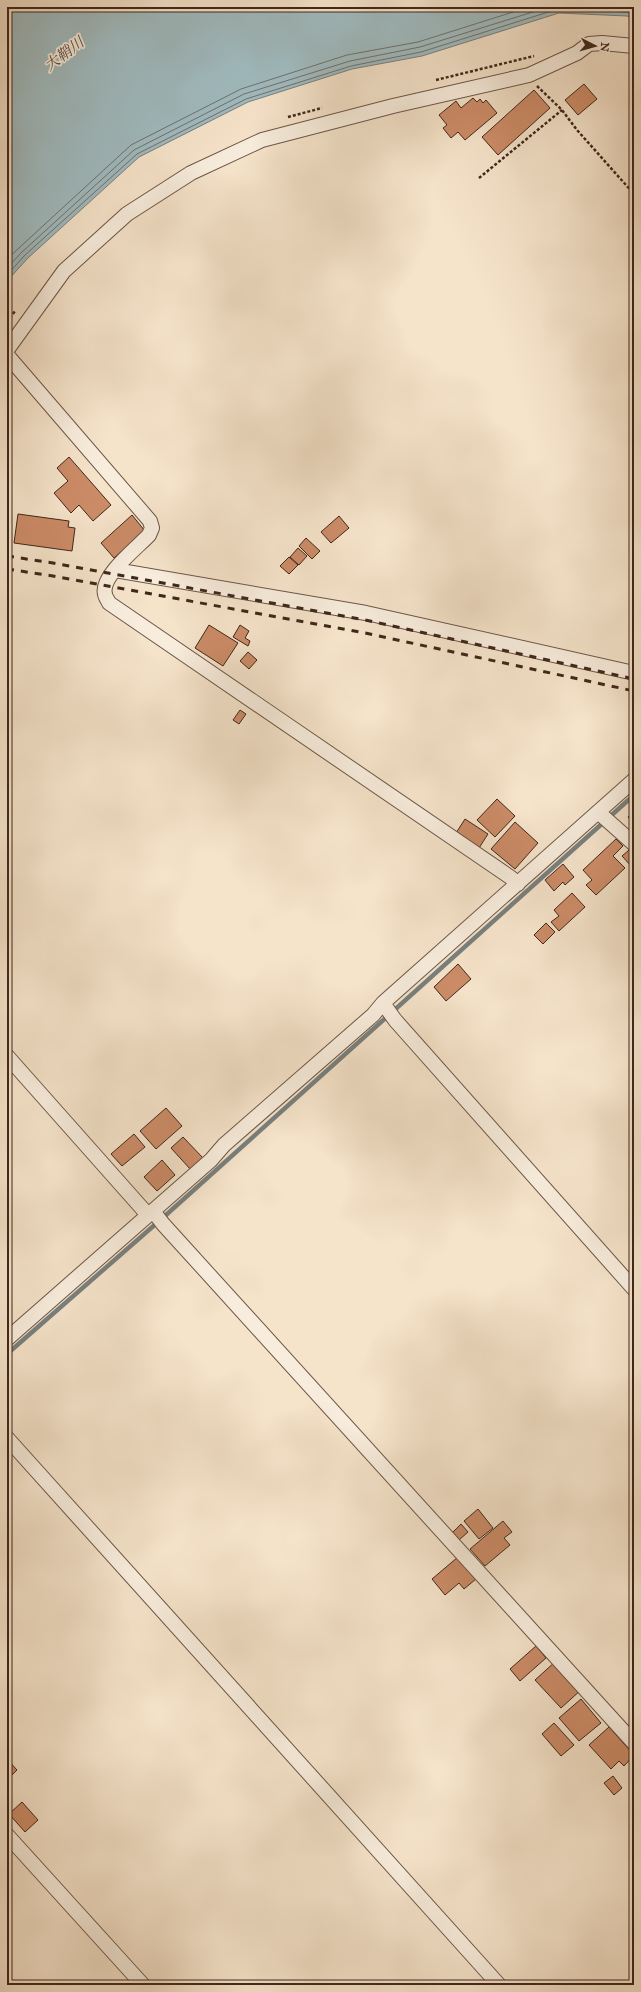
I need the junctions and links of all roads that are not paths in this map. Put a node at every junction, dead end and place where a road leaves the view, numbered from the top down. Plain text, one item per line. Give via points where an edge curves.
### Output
1 (634, 46) edge
2 (7, 350) edge
3 (7, 355) edge
4 (115, 570) junction
5 (634, 673) edge
6 (634, 780) edge
7 (604, 817) junction
8 (634, 844) edge
9 (518, 884) junction
10 (384, 1005) junction
11 (7, 1056) edge
12 (154, 1215) junction
13 (634, 1289) edge
14 (7, 1339) edge
15 (7, 1438) edge
16 (634, 1743) edge
17 (7, 1835) edge
18 (143, 1985) edge
19 (499, 1985) edge

1 - 2 street via 589,44 577,53 528,75 262,140 191,173 127,214 64,272
3 - 4 street via 150,521 152,528 149,536
4 - 5 street via 366,613
4 - 9 street via 106,581 104,594 109,603
6 - 7 street
7 - 8 street
7 - 9 street
9 - 10 street
10 - 12 street via 224,1145 212,1160
10 - 13 street
11 - 12 street
12 - 14 street
12 - 16 street
15 - 19 street
17 - 18 street

